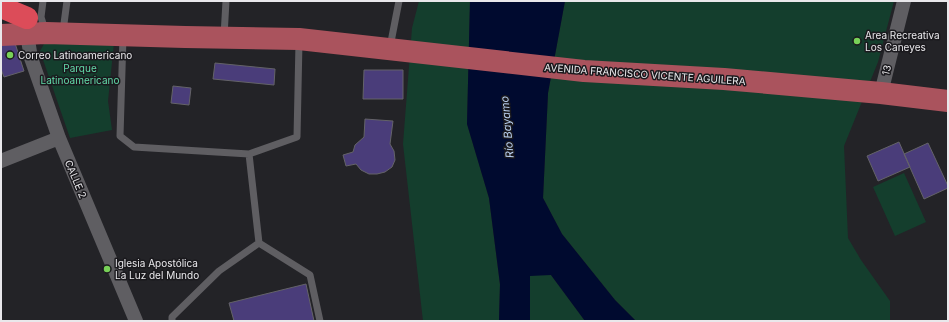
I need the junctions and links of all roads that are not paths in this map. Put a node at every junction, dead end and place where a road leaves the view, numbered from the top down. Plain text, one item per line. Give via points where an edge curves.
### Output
1 (226, 1) edge
2 (399, 1) edge
3 (904, 1) edge
4 (1, 7) edge
5 (47, 19) edge
6 (1, 21) edge
7 (1, 35) edge
8 (123, 35) junction
9 (224, 38) junction
10 (299, 39) junction
11 (399, 50) junction
12 (881, 93) junction
13 (948, 101) edge
14 (59, 138) junction
15 (249, 154) junction
16 (1, 161) edge
17 (259, 243) junction
18 (136, 321) edge
19 (172, 321) edge
20 (320, 321) edge

1 - 9 lane
2 - 11 lane
3 - 12 street, 13
4 - 5 highway
5 - 6 main road, AVENIDA FRANCISCO VICENTE AGUILERA
5 - 7 main road, AVENIDA FRANCISCO VICENTE AGUILERA
5 - 8 main road, AVENIDA FRANCISCO VICENTE AGUILERA
5 - 9 main road, AVENIDA FRANCISCO VICENTE AGUILERA via 189,29
5 - 14 street, CALLE 2 via 32,58
8 - 9 main road, AVENIDA FRANCISCO VICENTE AGUILERA
8 - 15 lane via 120,136 134,147
9 - 10 main road, AVENIDA FRANCISCO VICENTE AGUILERA
10 - 11 main road, AVENIDA FRANCISCO VICENTE AGUILERA
10 - 15 lane via 297,136
11 - 12 main road, AVENIDA FRANCISCO VICENTE AGUILERA via 584,71 724,79
12 - 13 main road, AVENIDA FRANCISCO VICENTE AGUILERA
14 - 16 street
14 - 18 street, CALLE 2
15 - 17 lane
17 - 19 lane via 219,271 172,317
17 - 20 lane via 310,275

